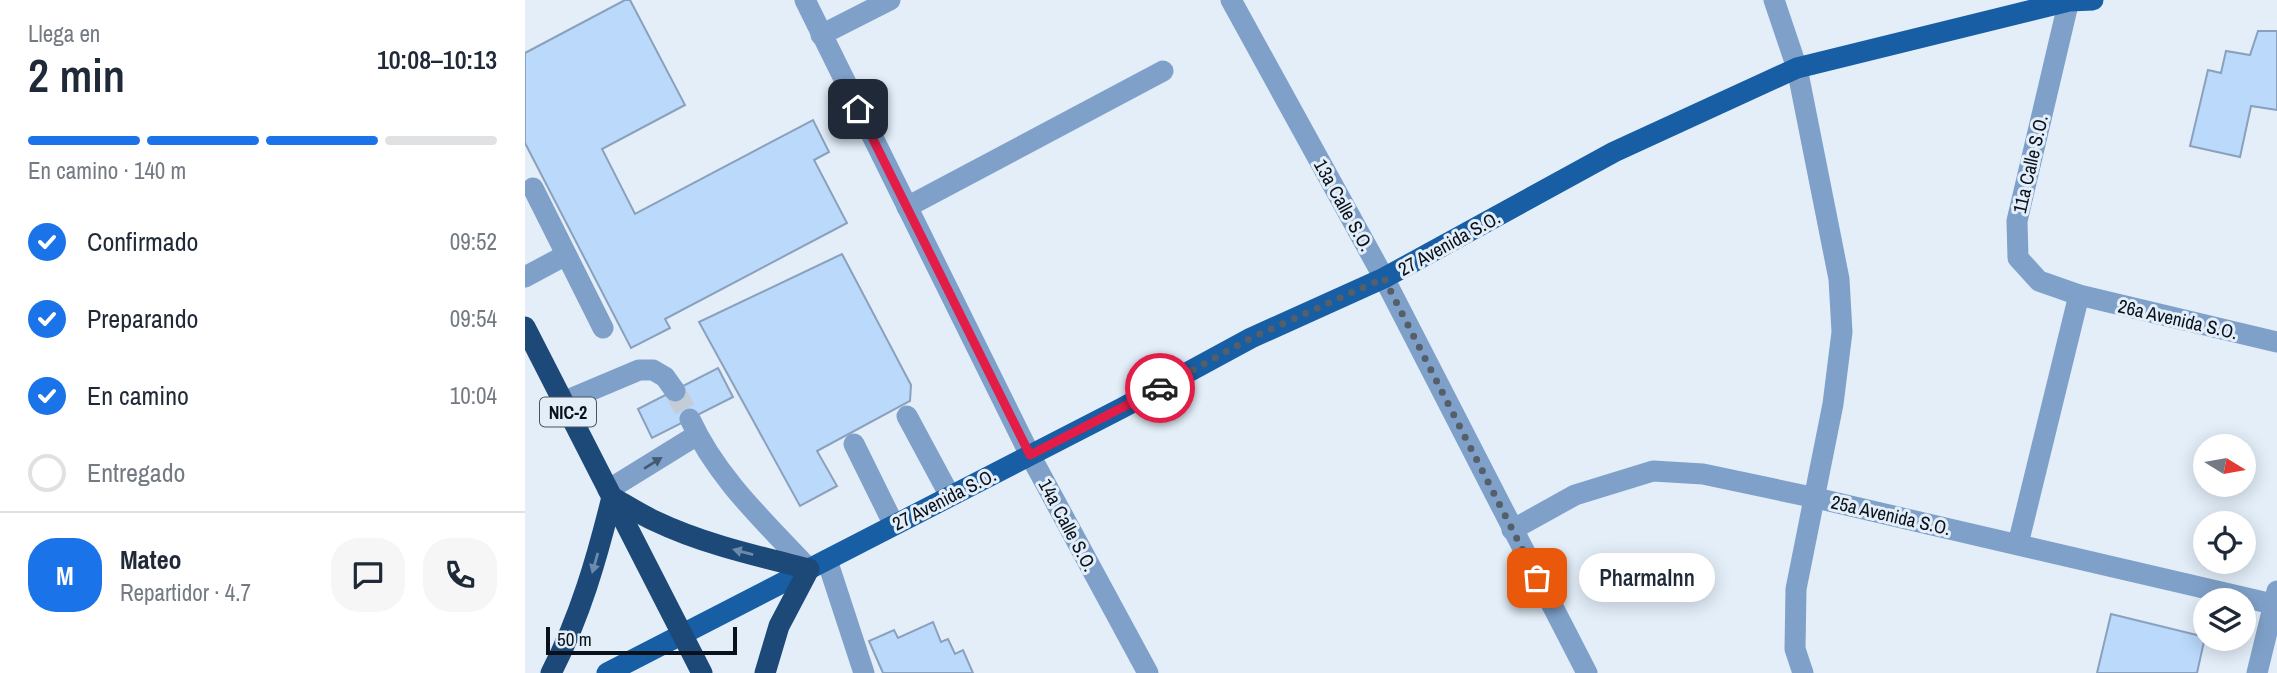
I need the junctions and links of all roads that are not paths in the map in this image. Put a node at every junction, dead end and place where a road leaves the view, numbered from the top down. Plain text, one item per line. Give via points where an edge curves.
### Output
1 (805, 0) edge
2 (890, 0) edge
3 (1231, 0) edge
4 (1774, 0) edge
5 (2069, 0) edge
6 (2093, 0) edge
7 (821, 35) junction
8 (1797, 68) junction
9 (1163, 71) dead end
10 (533, 188) dead end
11 (907, 207) junction
12 (566, 256) junction
13 (525, 277) edge
14 (1384, 278) junction
15 (2079, 295) junction
16 (525, 327) edge
17 (603, 328) dead end
18 (2277, 342) edge
19 (675, 391) tunnel mouth
20 (563, 402) junction
21 (907, 416) dead end
22 (854, 444) dead end
23 (1030, 455) junction
24 (610, 493) junction
25 (950, 496) junction
26 (1816, 498) junction
27 (894, 525) junction
28 (1512, 530) junction
29 (2018, 544) junction
30 (818, 564) junction
31 (2276, 600) edge
32 (682, 636) junction
33 (551, 673) edge
34 (607, 673) edge
35 (702, 673) edge
36 (765, 673) edge
37 (864, 673) edge
38 (1148, 673) edge
39 (1587, 673) edge
40 (1803, 673) edge
41 (2257, 673) edge

1 - 7 street, 14a Calle S.O.
2 - 7 street
3 - 14 street, 13a Calle S.O.
4 - 8 street
5 - 6 main road, 27 Avenida S.O.
5 - 8 main road, 27 Avenida S.O.
5 - 15 street, 11a Calle S.O. via 2017,220 2018,258 2039,281
7 - 11 street, 14a Calle S.O.
8 - 14 main road, 27 Avenida S.O. via 1614,152
8 - 26 street via 1839,279 1842,332
9 - 11 street
10 - 12 street
11 - 23 street, 14a Calle S.O.
12 - 13 street
12 - 17 street
14 - 23 main road, 27 Avenida S.O. via 1251,338
14 - 28 street, 13a Calle S.O.
15 - 18 street, 26a Avenida S.O.
15 - 29 street
16 - 20 highway, NIC-2
19 - 20 street via 665,377 653,370 639,370
20 - 24 highway, NIC-2
21 - 25 street
22 - 27 street
23 - 25 main road, 27 Avenida S.O.
23 - 38 street, 14a Calle S.O.
30 -> 24 highway via 719,545 653,520
24 -> 30 street via 693,427 731,485
24 - 32 highway, NIC-2
24 -> 33 highway via 589,586
25 - 27 main road, 27 Avenida S.O.
26 - 28 street, 25a Avenida S.O. via 1703,474 1653,471 1576,495
26 - 29 street, 25a Avenida S.O.
26 - 40 street via 1796,589 1795,649
27 - 30 main road, 27 Avenida S.O.
28 - 39 street, 13a Calle S.O.
29 - 31 street, 25a Avenida S.O.
30 - 32 main road, 27 Avenida S.O.
30 - 36 highway via 779,626
30 - 37 street
31 - 41 street
32 - 34 main road, 27 Avenida S.O.
32 - 35 highway, NIC-2

